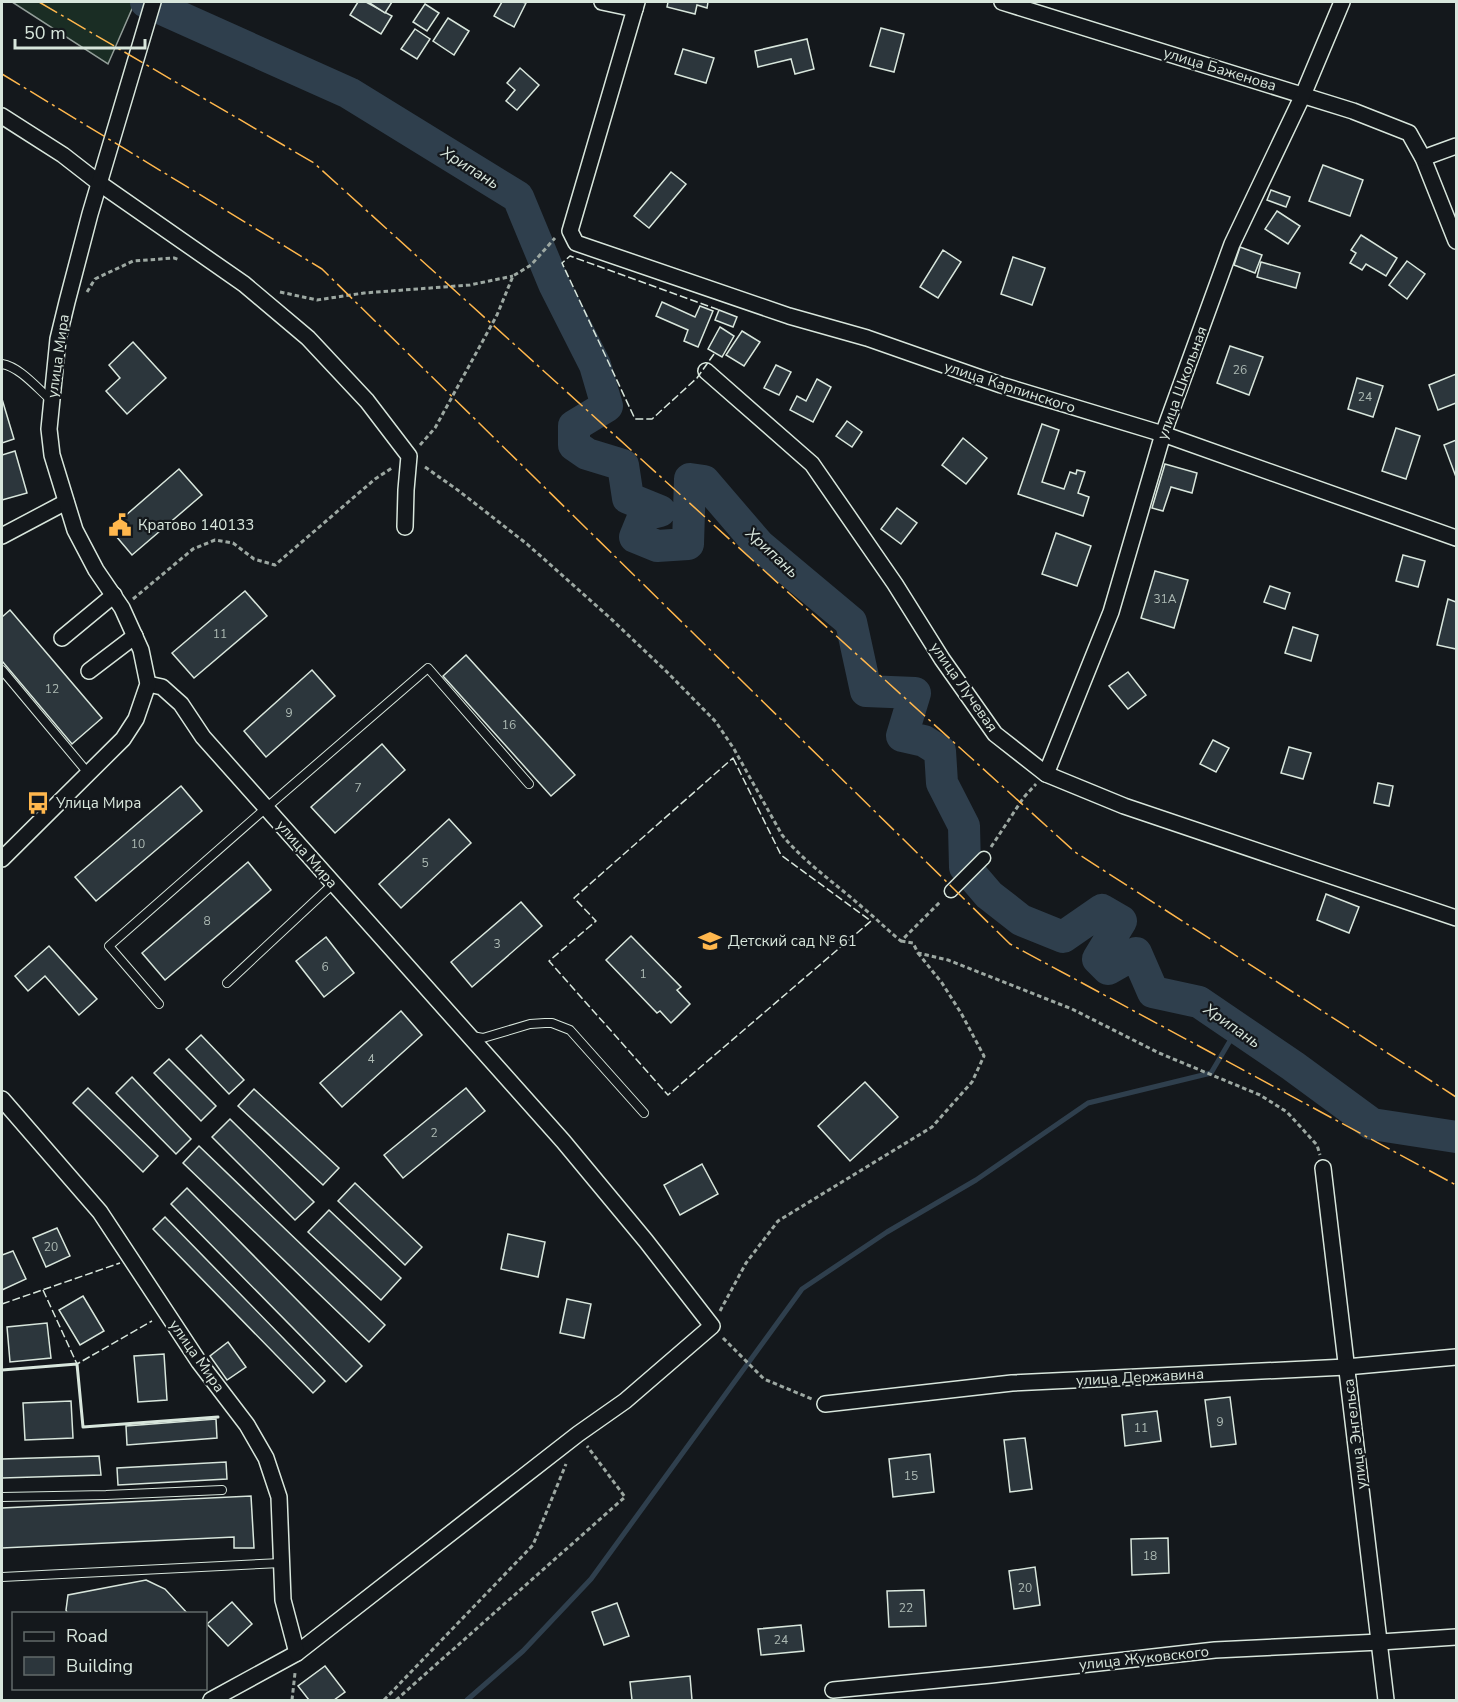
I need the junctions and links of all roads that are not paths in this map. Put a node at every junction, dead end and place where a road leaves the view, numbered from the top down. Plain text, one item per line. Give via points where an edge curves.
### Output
1 (153, 2) edge
2 (602, 2) edge
3 (1002, 2) edge
4 (1342, 2) edge
5 (636, 5) edge
6 (1303, 95) junction
7 (2, 116) edge
8 (1456, 146) edge
9 (1423, 158) junction
10 (99, 183) junction
11 (1456, 241) edge
12 (2, 364) edge
13 (706, 371) dead end
14 (52, 401) junction
15 (1163, 434) junction
16 (66, 502) junction
17 (405, 527) dead end
18 (2, 536) edge
19 (1456, 538) edge
20 (118, 602) junction
21 (135, 636) junction
22 (62, 638) dead end
23 (2, 670) edge
24 (89, 671) dead end
25 (148, 684) junction
26 (88, 773) junction
27 (1046, 774) junction
28 (529, 784) dead end
29 (266, 808) junction
30 (984, 858) road end
31 (2, 859) edge
32 (333, 884) junction
33 (951, 891) road end
34 (1456, 918) edge
35 (226, 983) dead end
36 (159, 1004) dead end
37 (465, 1034) junction
38 (2, 1099) edge
39 (644, 1113) dead end
40 (1323, 1168) road end
41 (1456, 1357) edge
42 (1346, 1367) junction
43 (825, 1404) road end
44 (222, 1490) dead end
45 (2, 1497) edge
46 (281, 1563) junction
47 (2, 1577) edge
48 (1456, 1636) edge
49 (1380, 1642) junction
50 (297, 1653) junction
51 (833, 1690) dead end
52 (211, 1701) edge
53 (1386, 1701) edge

1 - 10 street, улица Мира
2 - 5 street
3 - 6 street, улица Баженова
4 - 6 street, улица Школьная
5 - 15 street, улица Карпинского via 570,231 576,243 1001,385
6 - 9 street, улица Баженова via 1409,133
6 - 15 street, улица Школьная via 1232,244
7 - 10 street
8 - 9 street
9 - 11 street, улица Баженова
10 - 14 street, улица Мира via 58,339
10 - 17 street via 244,284 308,338 367,401 409,456
12 - 14 lane via 21,374
13 - 27 street, улица Лучевая via 812,464 995,734
14 - 16 street, улица Мира via 52,455
15 - 19 street, улица Карпинского
15 - 27 street, улица Школьная via 1111,612
16 - 18 street
16 - 20 street, улица Мира via 75,530
20 - 21 street, улица Мира
20 - 22 street
21 - 24 street
21 - 25 street, улица Мира
23 - 26 lane
25 - 26 street via 136,719 123,740
25 - 29 street, улица Мира via 162,687 181,704 203,737
26 - 31 street
27 - 34 street, улица Лучевая via 1124,806
28 - 29 lane via 428,668
29 - 32 street, улица Мира
29 - 36 lane via 109,946
30 - 33 street
32 - 35 lane
32 - 37 street, улица Мира
37 - 39 lane via 483,1038 536,1023 552,1023 570,1030
37 - 50 street, улица Мира via 570,1150 712,1326 625,1401
38 - 46 street, улица Мира via 100,1212 199,1362 247,1425 266,1458 279,1497
40 - 42 street, улица Энгельса
41 - 42 street, улица Державина
42 - 43 street, улица Державина via 1012,1383
42 - 49 street, улица Энгельса
44 - 45 lane
46 - 47 lane
46 - 50 street, улица Мира via 283,1600
48 - 49 street, улица Жуковского
49 - 51 street, улица Жуковского via 1215,1650
49 - 53 street, улица Энгельса
50 - 52 street

